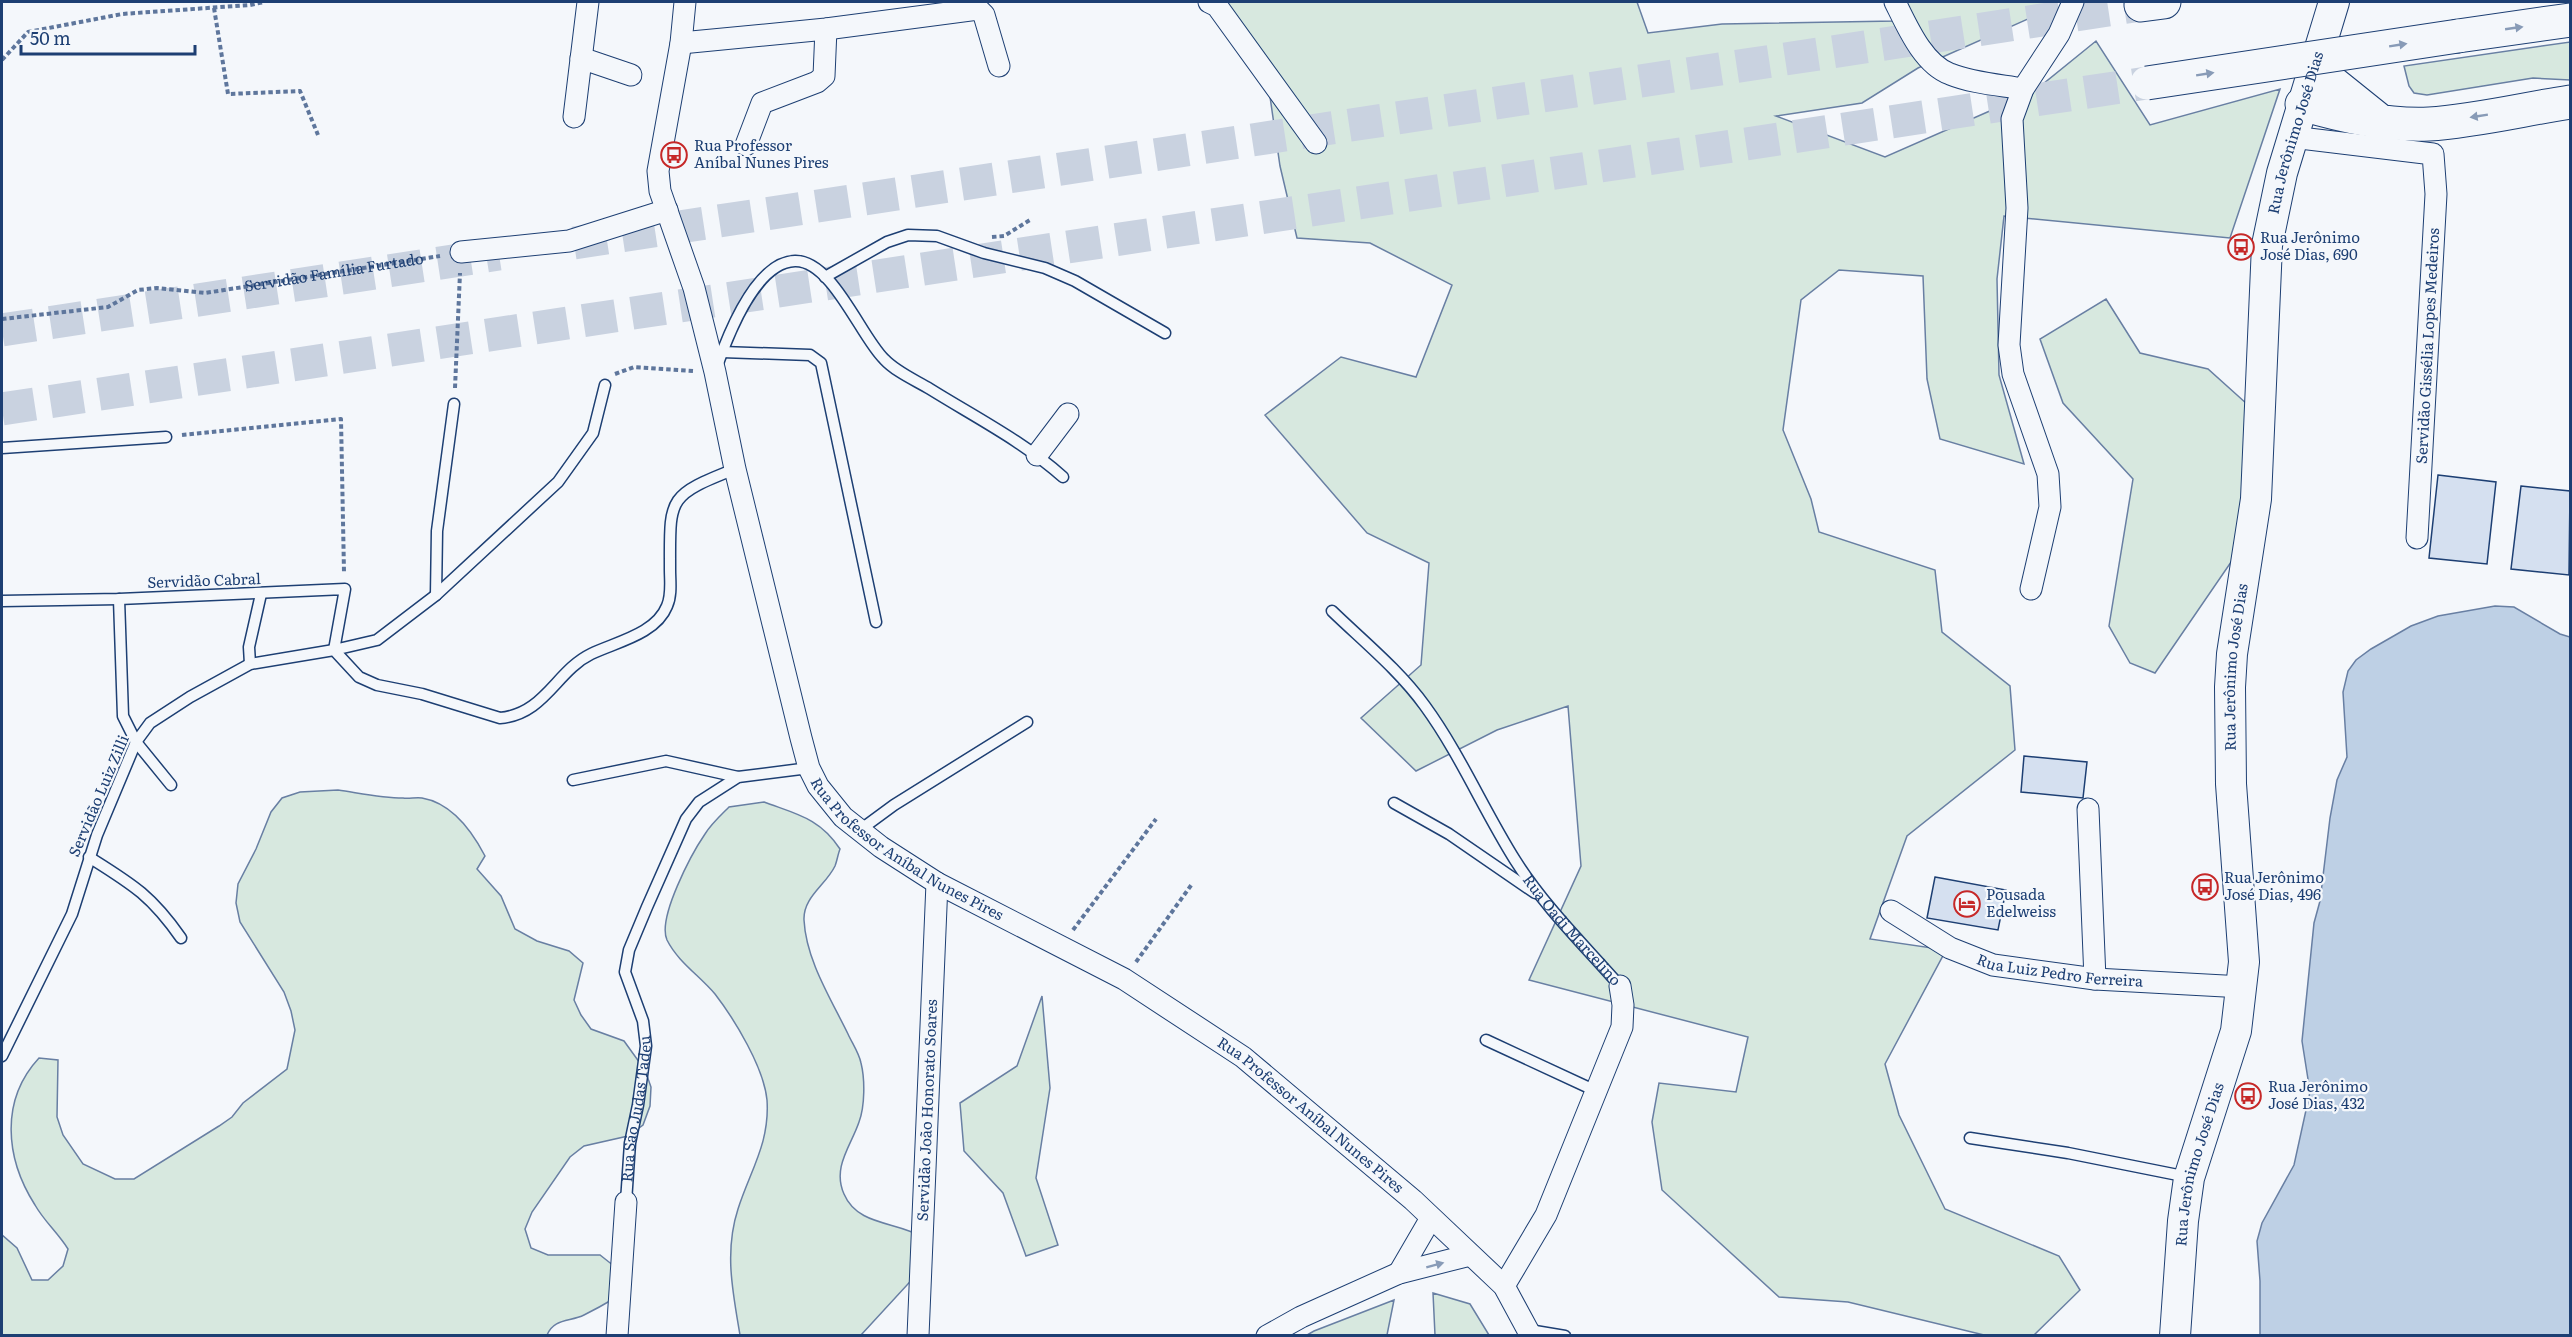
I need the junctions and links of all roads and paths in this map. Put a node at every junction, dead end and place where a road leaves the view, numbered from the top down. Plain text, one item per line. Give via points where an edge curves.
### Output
1 (264, 2) edge
2 (588, 2) edge
3 (685, 2) edge
4 (1209, 2) edge
5 (1895, 2) edge
6 (2073, 2) edge
7 (2334, 2) edge
8 (214, 8) junction
9 (2571, 20) edge
10 (826, 29) junction
11 (681, 43) junction
12 (581, 58) junction
13 (2, 60) edge
14 (999, 66) dead end
15 (2313, 67) junction
16 (631, 75) dead end
17 (2147, 82) tunnel mouth
18 (2023, 89) junction
19 (2571, 102) edge
20 (2302, 104) junction
21 (574, 117) dead end
22 (2380, 121) junction
23 (318, 135) dead end
24 (2292, 137) junction
25 (2431, 139) junction
26 (1316, 143) dead end
27 (746, 145) dead end
28 (667, 210) junction
29 (461, 252) junction
30 (825, 277) junction
31 (2, 319) edge
32 (1165, 333) dead end
33 (722, 352) junction
34 (715, 372) junction
35 (605, 385) joint
36 (454, 404) joint
37 (1068, 414) dead end
38 (166, 437) joint
39 (2, 448) edge
40 (1037, 455) junction
41 (735, 469) junction
42 (1063, 477) dead end
43 (2417, 538) dead end
44 (345, 589) junction
45 (2031, 590) dead end
46 (261, 594) junction
47 (436, 595) junction
48 (119, 599) junction
49 (2, 601) edge
50 (1332, 611) dead end
51 (876, 622) dead end
52 (334, 650) junction
53 (250, 664) junction
54 (1027, 722) dead end
55 (136, 742) junction
56 (809, 768) junction
57 (738, 777) junction
58 (573, 780) dead end
59 (171, 785) dead end
60 (1394, 803) dead end
61 (2088, 809) dead end
62 (1156, 819) dead end
63 (860, 830) junction
64 (88, 857) junction
65 (938, 883) junction
66 (1192, 884) dead end
67 (1542, 898) junction
68 (1891, 911) dead end
69 (181, 938) dead end
70 (1062, 945) junction
71 (1124, 979) junction
72 (2095, 979) junction
73 (1620, 986) joint
74 (2243, 987) junction
75 (1486, 1040) dead end
76 (2, 1056) edge
77 (1596, 1091) junction
78 (1970, 1138) dead end
79 (2189, 1178) junction
80 (627, 1202) joint
81 (1431, 1218) junction
82 (1470, 1255) junction
83 (1399, 1273) junction
84 (1504, 1286) junction
85 (1530, 1333) edge
86 (616, 1335) edge
87 (918, 1335) edge
88 (1267, 1335) edge
89 (1565, 1335) edge
90 (2175, 1335) edge

1 - 8 path
2 - 12 street
3 - 11 street, Rua Professor Aníbal Nunes Pires
4 - 26 street via 1218,6
5 - 18 street via 1918,44 1938,67 1950,75
6 - 18 street via 2059,34
7 - 15 main road, Rua Jerônimo José Dias
8 - 13 path via 122,14 28,32
8 - 23 path via 228,94 300,91
17 -> 9 highway, bridge
10 - 11 street
10 - 14 street via 978,9 984,15
10 - 27 street via 824,76 765,100
11 - 28 street, Rua Professor Aníbal Nunes Pires via 658,171
12 - 16 street
12 - 21 street
15 - 20 main road, Rua Jerônimo José Dias
15 - 22 highway
18 - 45 street via 2012,119 2017,208 2009,345 2013,374 2048,474 2050,507
19 -> 25 highway
20 - 22 highway
20 - 24 main road, Rua Jerônimo José Dias
22 - 25 highway
24 - 25 street
24 - 74 main road, Rua Jerônimo José Dias via 2267,245 2257,488 2231,676 2231,784
25 - 43 street, Servidão Gissélia Lopes Medeiros via 2436,194
28 - 29 street via 569,241
28 - 34 street, Rua Professor Aníbal Nunes Pires
29 - 31 path, Servidão Família Furtado via 205,293 138,290 108,307
29 - 36 path
30 - 32 lane via 887,243 923,234 1045,268
30 - 33 lane via 809,264 796,261 772,269 739,314
30 - 40 lane via 855,316 865,337 887,362
33 - 34 lane
33 - 51 lane via 810,355 821,363
34 - 35 path via 634,367 611,376
34 - 41 street, Rua Professor Aníbal Nunes Pires
35 - 47 lane, Servidão Luiz Zilli via 593,433 558,482
36 - 47 lane via 438,531
37 - 40 street
38 - 39 lane
38 - 44 path via 341,419
40 - 42 lane
41 - 52 lane via 694,485 675,504 670,517 670,591 667,607 656,620 642,632 589,654 552,690 513,717 500,718 377,685 359,677
41 - 56 street, Rua Professor Aníbal Nunes Pires
44 - 46 lane, Servidão Cabral
44 - 52 lane
46 - 48 lane, Servidão Cabral
46 - 53 lane via 249,647
47 - 52 lane, Servidão Luiz Zilli via 377,640
48 - 49 lane, Servidão Cabral
48 - 55 lane via 123,716
50 - 67 lane, Rua Oadi Marcelino via 1405,681 1424,705 1451,744 1515,860
52 - 53 lane, Servidão Luiz Zilli
53 - 55 lane, Servidão Luiz Zilli via 164,712
54 - 63 lane
55 - 59 lane
55 - 64 lane, Servidão Luiz Zilli
56 - 57 lane, Rua São Judas Tadeu
56 - 63 street, Rua Professor Aníbal Nunes Pires via 831,804
57 - 58 lane via 666,760
57 - 80 lane, Rua São Judas Tadeu via 699,802 687,819 629,950 626,972 644,1021 646,1046 630,1143
60 - 67 lane via 1449,834
61 - 72 street
62 - 70 path
63 - 65 street, Rua Professor Aníbal Nunes Pires
64 - 69 lane via 143,892
64 - 76 lane, Servidão Luiz Zilli via 72,914
65 - 70 street, Rua Professor Aníbal Nunes Pires
65 - 87 street, Servidão João Honorato Soares
66 - 71 path
67 - 73 lane, Rua Oadi Marcelino
68 - 72 street, Rua Luiz Pedro Ferreira via 1950,948 1993,965
70 - 71 street, Rua Professor Aníbal Nunes Pires
71 - 81 street, Rua Professor Aníbal Nunes Pires via 1243,1057
72 - 74 street, Rua Luiz Pedro Ferreira
73 - 77 street, Rua Oadi Marcelino via 1622,1027
74 - 79 main road, Rua Jerônimo José Dias via 2236,1031
75 - 77 lane
77 - 84 street, Rua Oadi Marcelino via 1546,1215
78 - 79 lane
79 - 90 main road, Rua Jerônimo José Dias
80 - 86 street, Rua São Judas Tadeu
81 - 82 street, Rua Professor Aníbal Nunes Pires
81 - 83 street
83 -> 82 street
82 - 84 street, Rua Professor Aníbal Nunes Pires
83 - 88 street
84 - 85 street, Rua Professor Aníbal Nunes Pires
85 - 89 lane

